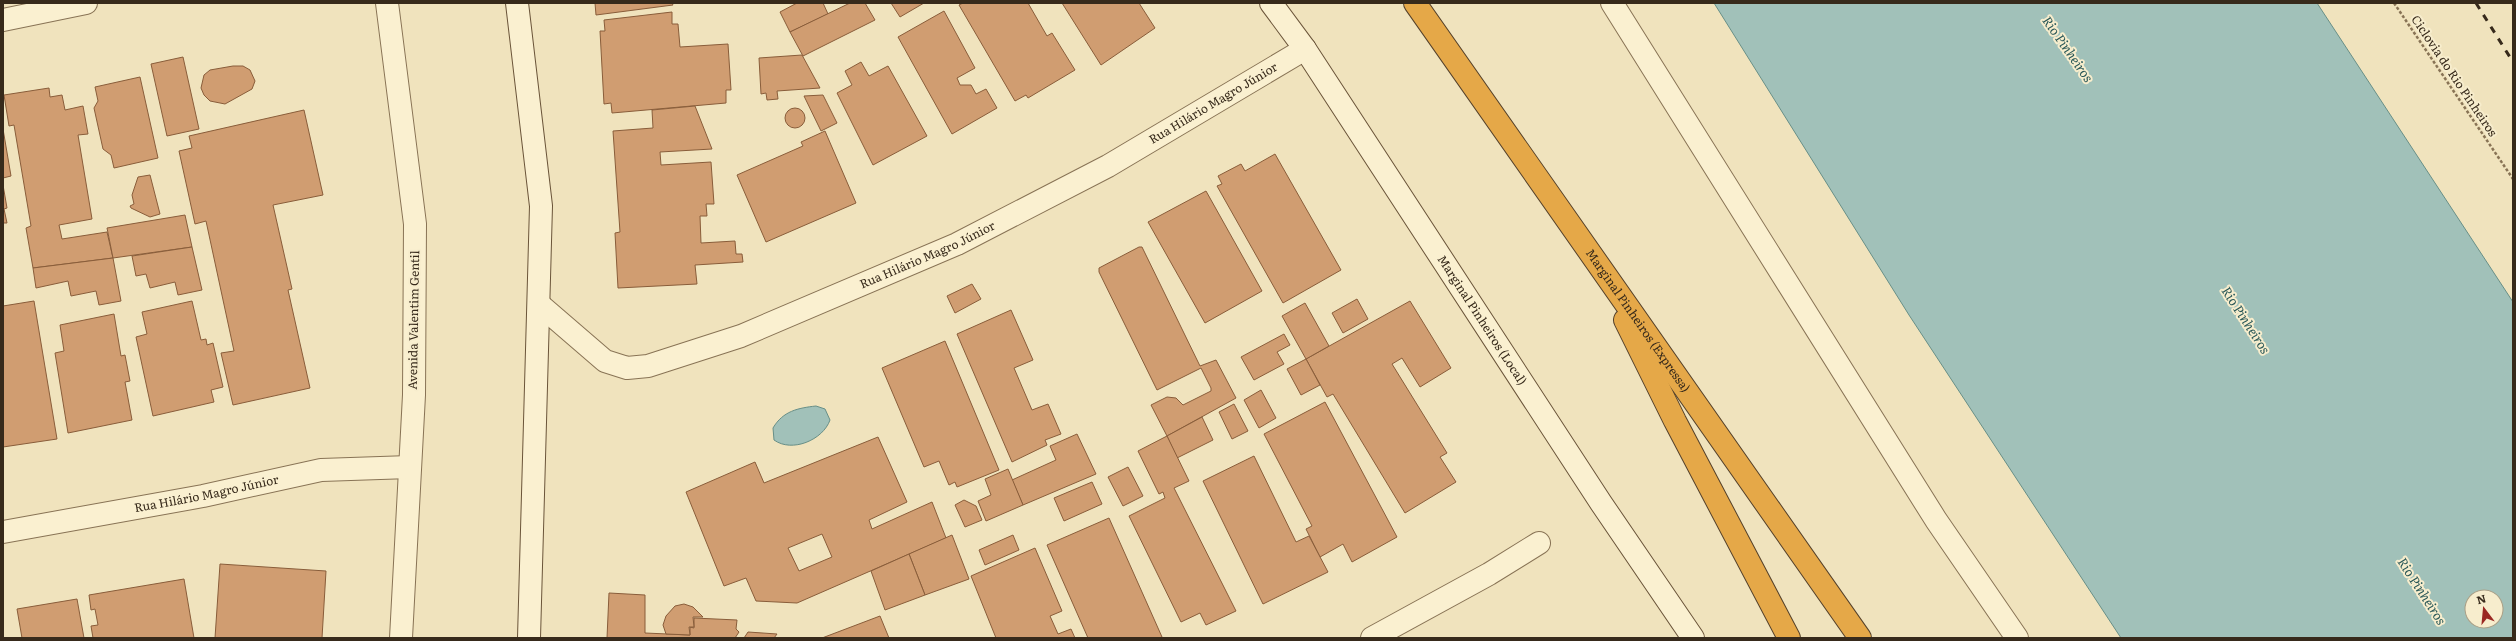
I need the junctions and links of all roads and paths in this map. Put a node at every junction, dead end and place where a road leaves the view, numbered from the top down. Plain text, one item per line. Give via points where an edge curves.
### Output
1 (86, 3) edge
2 (386, 3) edge
3 (517, 3) edge
4 (1271, 3) edge
5 (1415, 3) edge
6 (1612, 3) edge
7 (2394, 3) edge
8 (3, 20) edge
9 (1305, 49) junction
10 (2513, 179) edge
11 (1605, 273) junction
12 (540, 305) junction
13 (410, 467) junction
14 (3, 532) edge
15 (1539, 543) dead end
16 (401, 638) edge
17 (529, 638) edge
18 (1372, 638) edge
19 (1693, 638) edge
20 (1789, 638) edge
21 (1860, 638) edge
22 (2017, 638) edge

1 - 8 street
2 - 13 street, Avenida Valentim Gentil via 415,224 414,395
3 - 12 street via 541,206
4 - 9 street, Marginal Pinheiros (Local)
5 - 11 highway, Marginal Pinheiros (Expressa)
6 - 22 street via 1936,520
7 - 10 path, Ciclovia do Rio Pinheiros
9 - 12 street, Rua Hilário Magro Júnior via 1108,166 963,241 741,336 648,366 627,368 605,361
9 - 19 street, Marginal Pinheiros (Local) via 1601,503
11 - 20 highway via 1675,421
11 - 21 highway, Marginal Pinheiros (Expressa)
12 - 17 street
13 - 14 street, Rua Hilário Magro Júnior via 321,470 203,496
13 - 16 street, Avenida Valentim Gentil
15 - 18 street via 1489,574

